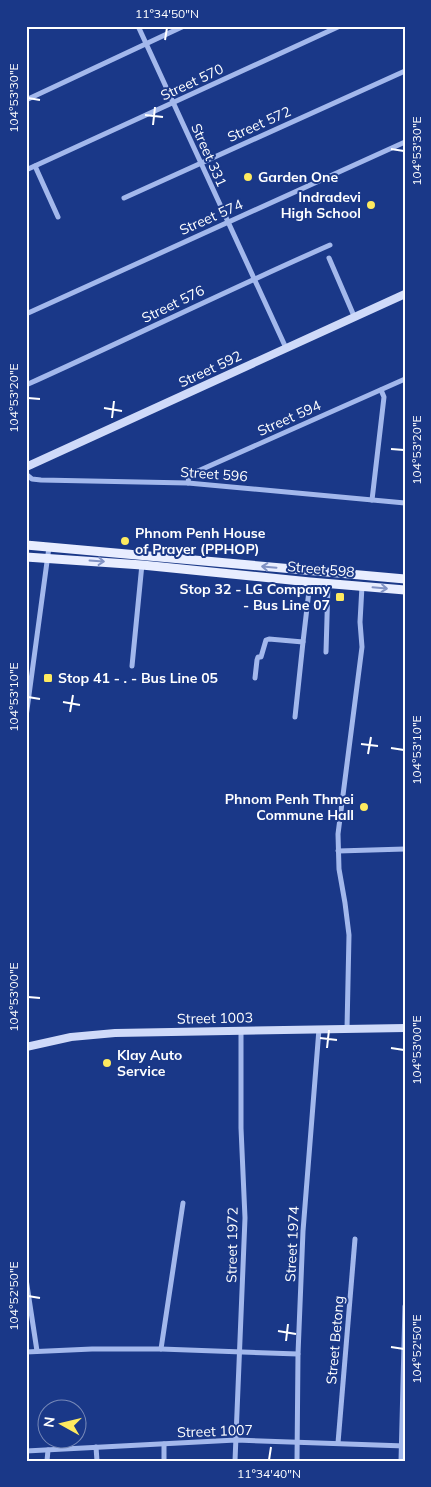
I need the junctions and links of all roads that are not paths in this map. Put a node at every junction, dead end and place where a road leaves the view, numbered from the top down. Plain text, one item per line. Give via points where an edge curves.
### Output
1 (138, 26) edge
2 (184, 26) edge
3 (340, 26) edge
4 (146, 44) junction
5 (405, 71) edge
6 (26, 100) edge
7 (173, 103) junction
8 (405, 142) edge
9 (200, 162) junction
10 (35, 166) junction
11 (26, 170) edge
12 (124, 198) dead end
13 (58, 217) dead end
14 (227, 222) junction
15 (330, 244) dead end
16 (329, 258) dead end
17 (253, 278) junction
18 (405, 294) edge
19 (26, 314) edge
20 (354, 316) junction
21 (286, 348) junction
22 (405, 379) edge
23 (26, 385) edge
24 (381, 390) junction
25 (26, 469) edge
26 (188, 483) junction
27 (372, 500) junction
28 (405, 502) edge
29 (26, 545) edge
30 (49, 547) junction
31 (26, 557) edge
32 (48, 559) junction
33 (143, 560) junction
34 (405, 578) edge
35 (310, 582) junction
36 (328, 584) junction
37 (362, 586) junction
38 (405, 590) edge
39 (304, 642) junction
40 (326, 652) dead end
41 (132, 666) dead end
42 (255, 678) dead end
43 (27, 705) edge
44 (295, 717) dead end
45 (26, 718) edge
46 (405, 849) edge
47 (338, 851) junction
48 (405, 1028) edge
49 (319, 1029) junction
50 (346, 1029) junction
51 (241, 1030) junction
52 (26, 1047) edge
53 (183, 1203) dead end
54 (355, 1239) dead end
55 (26, 1279) edge
56 (405, 1306) edge
57 (161, 1349) junction
58 (37, 1351) junction
59 (26, 1352) edge
60 (239, 1353) junction
61 (298, 1354) junction
62 (236, 1440) junction
63 (297, 1441) junction
64 (338, 1443) junction
65 (164, 1444) junction
66 (403, 1446) edge
67 (96, 1447) junction
68 (88, 1448) edge
69 (48, 1450) joint
70 (26, 1451) edge
71 (47, 1461) edge
72 (97, 1461) edge
73 (164, 1461) edge
74 (235, 1461) edge
75 (297, 1461) edge
76 (401, 1461) edge

1 - 4 street, Street 331
2 - 4 street
3 - 7 street, Street 570
4 - 6 street
4 - 7 street, Street 331
5 - 9 street, Street 572
7 - 9 street, Street 331
7 - 10 street, Street 570
8 - 14 street, Street 574
9 - 12 street, Street 572
9 - 14 street, Street 331
10 - 11 street, Street 570
10 - 13 street
14 - 17 street, Street 331
14 - 19 street, Street 574
15 - 17 street, Street 576
16 - 20 street
17 - 21 street, Street 331
17 - 23 street, Street 576
18 - 20 street, Street 592
20 - 21 street, Street 592
21 - 25 street, Street 592
22 - 24 street, Street 594
24 - 26 street, Street 594 via 189,474
24 - 27 street via 384,397
25 - 26 street, Street 596 via 32,479 41,480
26 - 27 street, Street 596
27 - 28 street, Street 596
29 - 30 main road, Street 598
30 - 32 street
30 - 33 main road, Street 598
31 - 32 main road, Street 598
32 -> 33 main road, Street 598
32 - 43 street
34 -> 33 main road, Street 598
33 - 35 main road, Street 598
33 - 41 street
35 - 36 main road, Street 598
35 - 39 street
36 - 37 main road, Street 598
36 - 40 street
37 -> 38 main road, Street 598
37 - 47 street via 362,647
39 - 42 street via 266,640 262,657 257,660
39 - 44 street
43 - 45 street
46 - 47 street
47 - 50 street via 349,935
48 - 50 street, Street 1003
49 - 50 street, Street 1003
49 - 51 street, Street 1003
49 - 61 street, Street 1974 via 305,1198
51 - 52 street, Street 1003 via 115,1033 71,1037
51 - 60 street, Street 1972 via 244,1218
53 - 57 street
54 - 64 street, Street Betong
55 - 58 street
56 - 66 street
57 - 58 street
57 - 60 street
58 - 59 street
60 - 61 street
60 - 62 street, Street 1972
61 - 63 street, Street 1974
62 - 63 street, Street 1007
62 - 65 street, Street 1007
62 - 74 street, Street 1972
63 - 64 street, Street 1007
63 - 75 street, Street 1974
64 - 66 street, Street 1007
65 - 67 street, Street 1007
65 - 73 street
66 - 76 street
67 - 68 street, Street 1007
67 - 72 street
69 - 70 street, Street 1007
69 - 71 street

